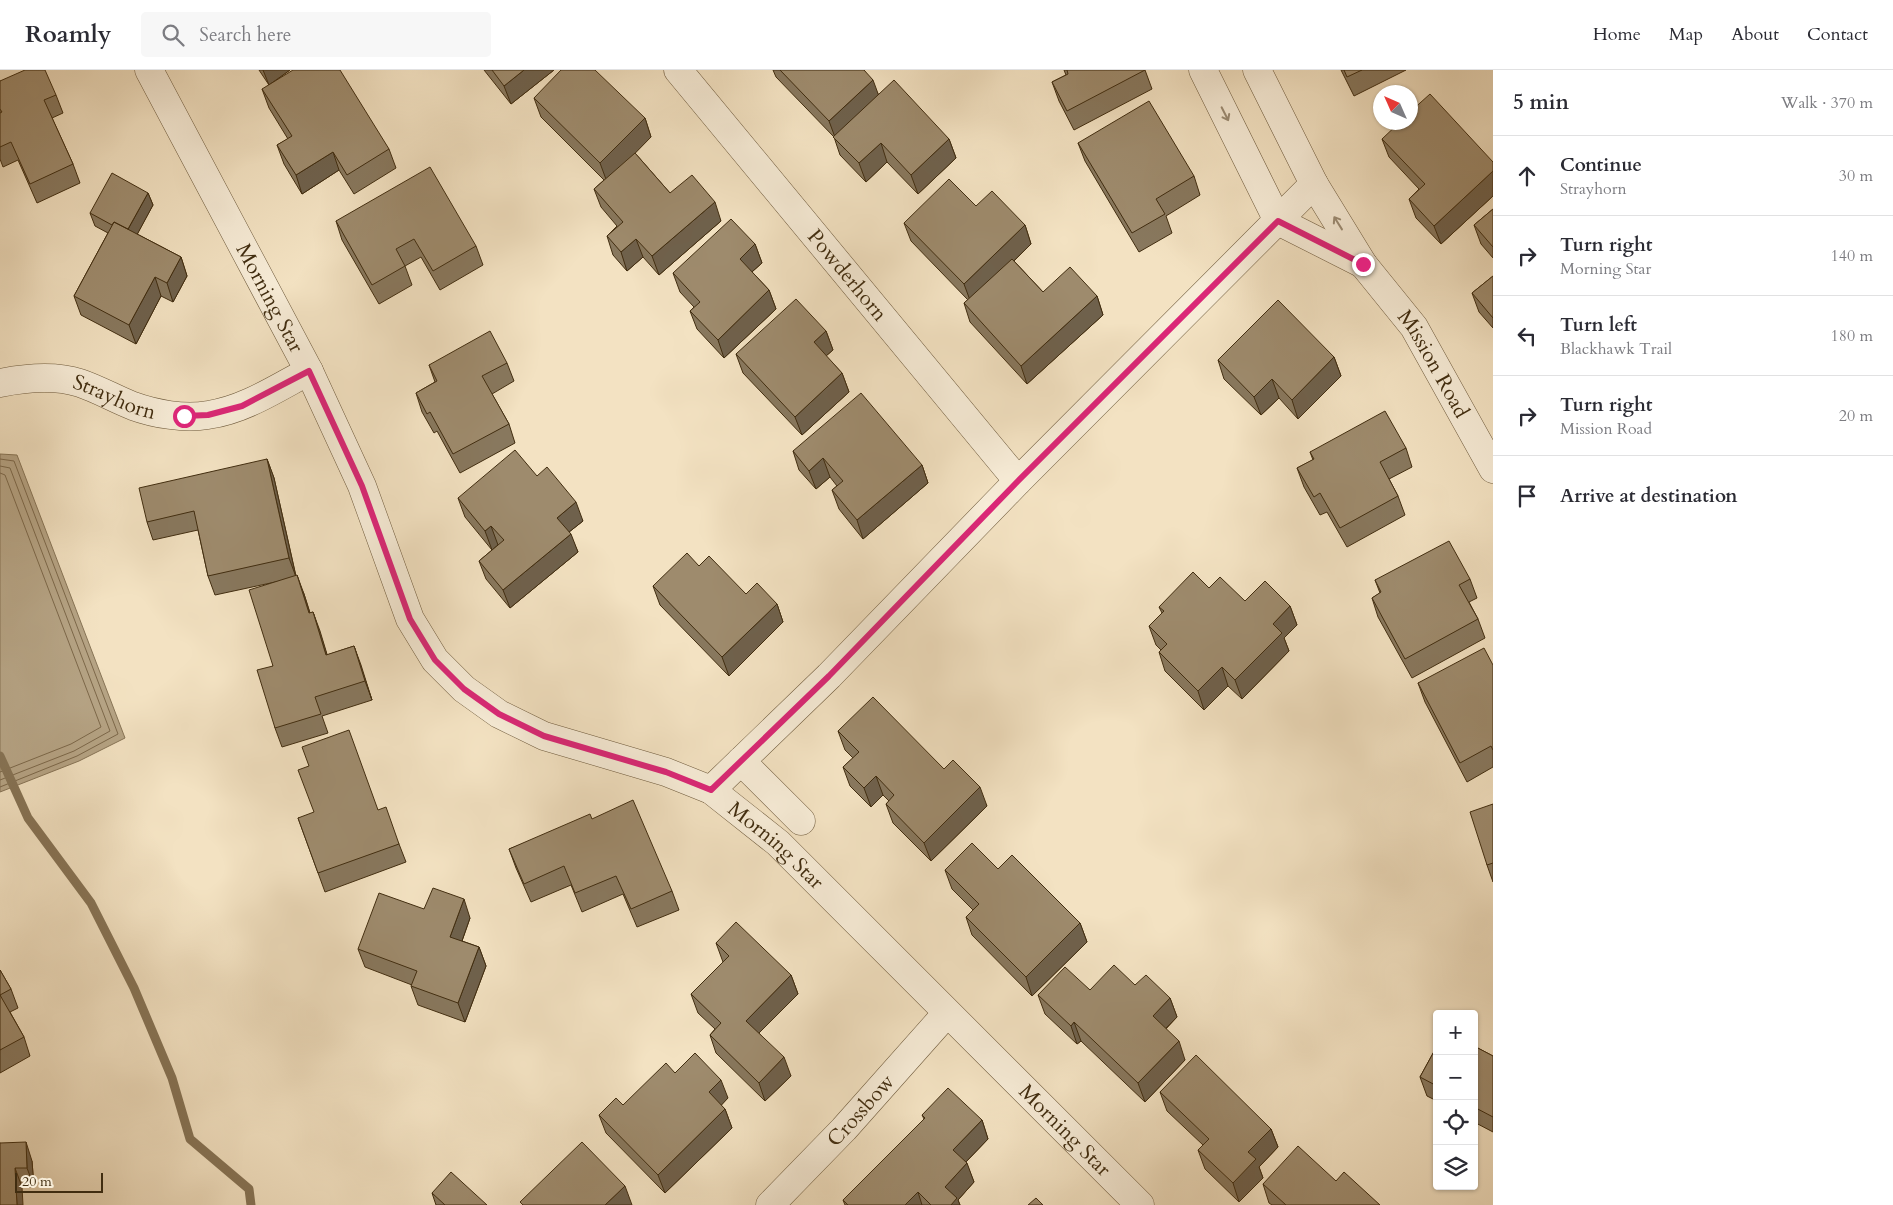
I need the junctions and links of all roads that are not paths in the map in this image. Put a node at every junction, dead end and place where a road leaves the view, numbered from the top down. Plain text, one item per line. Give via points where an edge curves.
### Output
1 (148, 70) edge
2 (678, 70) edge
3 (1203, 70) edge
4 (1257, 70) edge
5 (1314, 184) junction
6 (1278, 221) junction
7 (1363, 264) junction
8 (309, 371) junction
9 (0, 383) edge
10 (1493, 469) edge
11 (1018, 481) junction
12 (741, 761) junction
13 (711, 790) junction
14 (801, 821) dead end
15 (947, 1013) junction
16 (770, 1205) edge
17 (1140, 1205) edge

1 - 8 street, Morning Star
2 - 11 street, Powderhorn
3 -> 6 street
4 - 5 street, Mission Road
5 - 6 street
7 -> 5 street, Mission Road
6 - 7 street, Mission Road
6 - 11 street
7 - 10 street, Mission Road via 1414,327
8 - 9 street, Strayhorn via 242,406 208,415 184,416 133,406 78,382 36,379
8 - 13 street, Morning Star via 362,486 410,619 435,660 464,689 499,714 544,736 666,772
11 - 12 street via 829,676
12 - 13 street
12 - 14 street
13 - 15 street, Morning Star via 778,843
15 - 16 street, Crossbow via 844,1129
15 - 17 street, Morning Star

